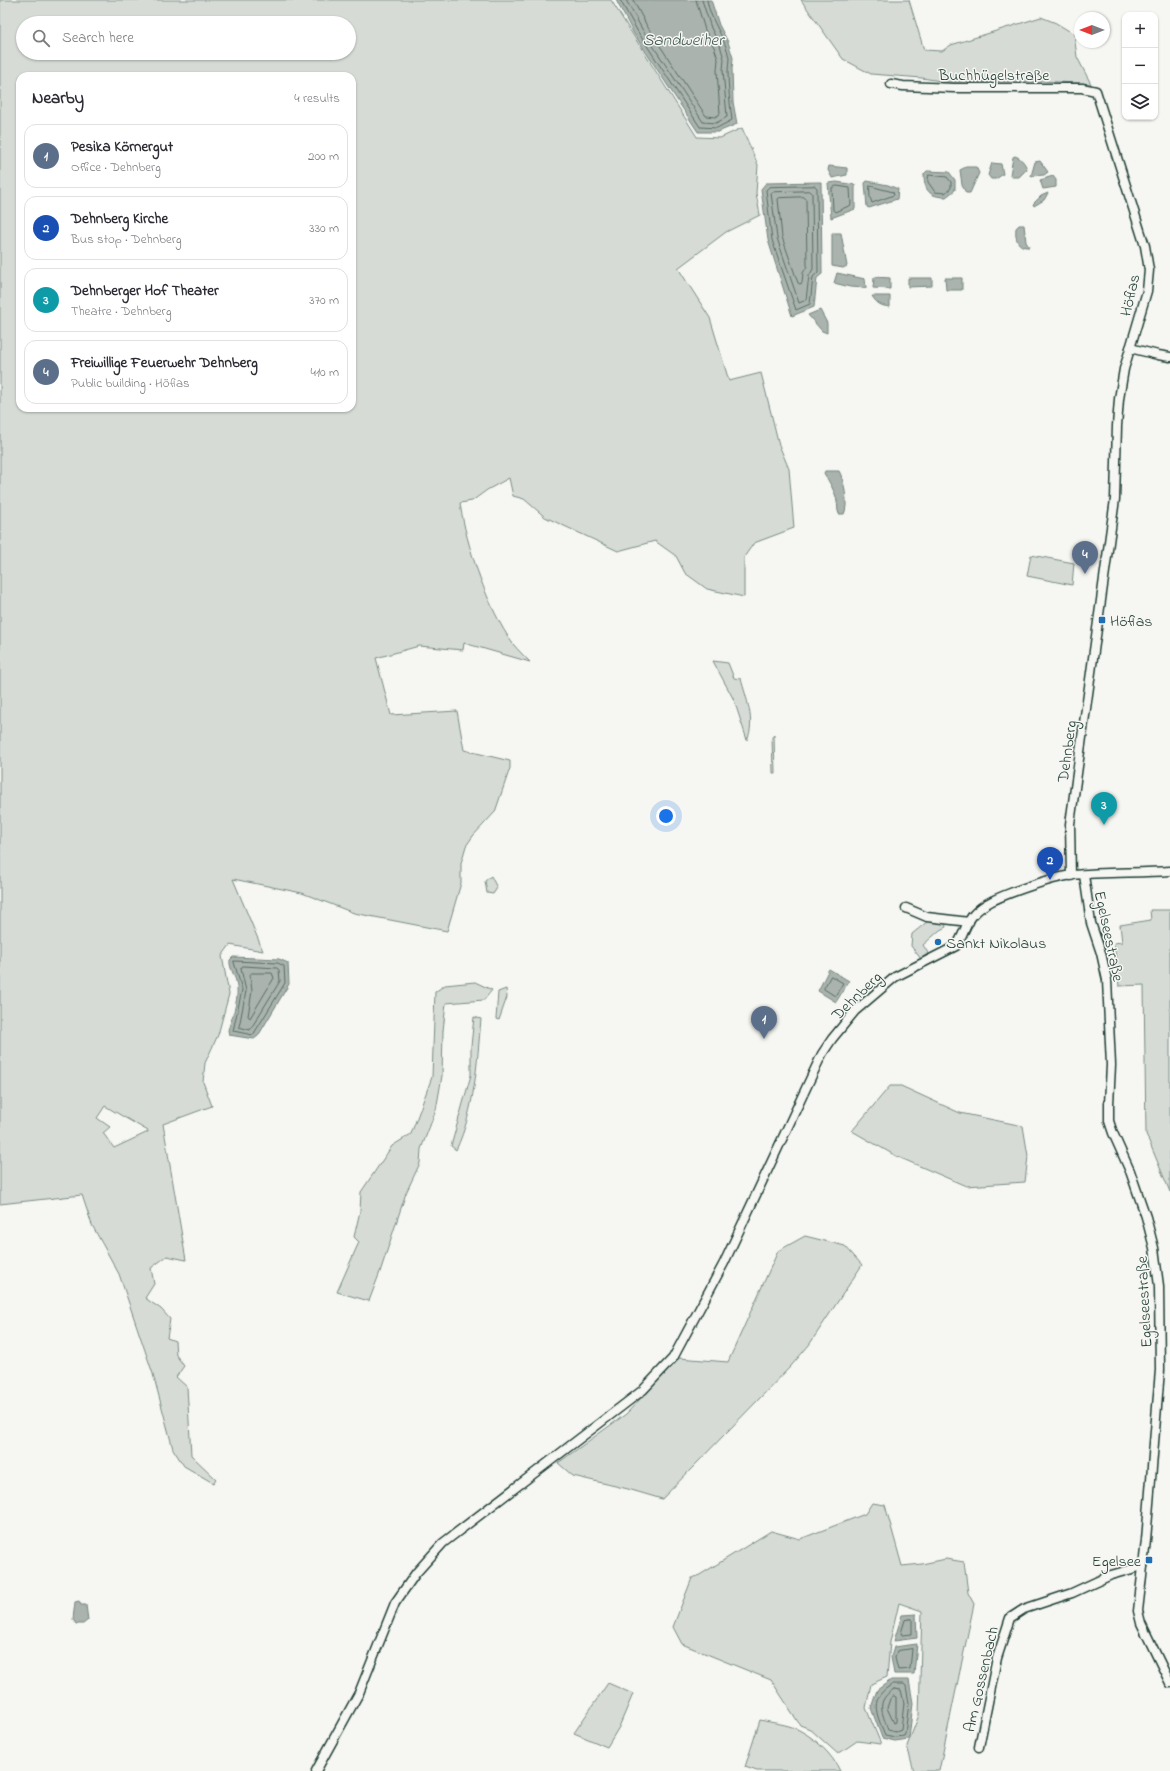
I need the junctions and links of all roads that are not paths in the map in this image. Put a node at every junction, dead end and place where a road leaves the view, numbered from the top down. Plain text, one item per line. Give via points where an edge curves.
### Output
1 (891, 84) dead end
2 (1096, 91) joint
3 (1130, 348) junction
4 (1170, 357) edge
5 (1097, 630) joint
6 (1170, 871) edge
7 (1084, 875) junction
8 (1071, 876) junction
9 (906, 908) dead end
10 (969, 922) junction
11 (1143, 1566) junction
12 (1170, 1683) edge
13 (979, 1746) dead end
14 (316, 1771) edge

1 - 2 street, Buchhügelstraße via 954,88 1082,88
2 - 3 street, Höflas via 1145,246 1149,270 1147,291
3 - 4 street
3 - 5 street, Höflas via 1119,399 1115,499
5 - 8 street, Dehnberg via 1070,824
6 - 7 street, Dehnberg
7 - 8 street, Dehnberg
7 - 11 street, Egelseestraße via 1091,923 1107,980 1111,1058 1108,1104 1110,1121 1146,1217 1154,1248 1159,1286 1160,1370
8 - 10 street, Dehnberg via 1036,884 1000,897 980,908
9 - 10 street via 928,917
10 - 14 street, Dehnberg via 956,946 895,977 869,997 844,1022 822,1054 724,1263 673,1358 642,1390 443,1543 416,1573 395,1603 358,1693
11 - 12 street, Egelseestraße via 1138,1611 1141,1623
11 - 13 street, Am Gossenbach via 1111,1575 1010,1618 997,1658

